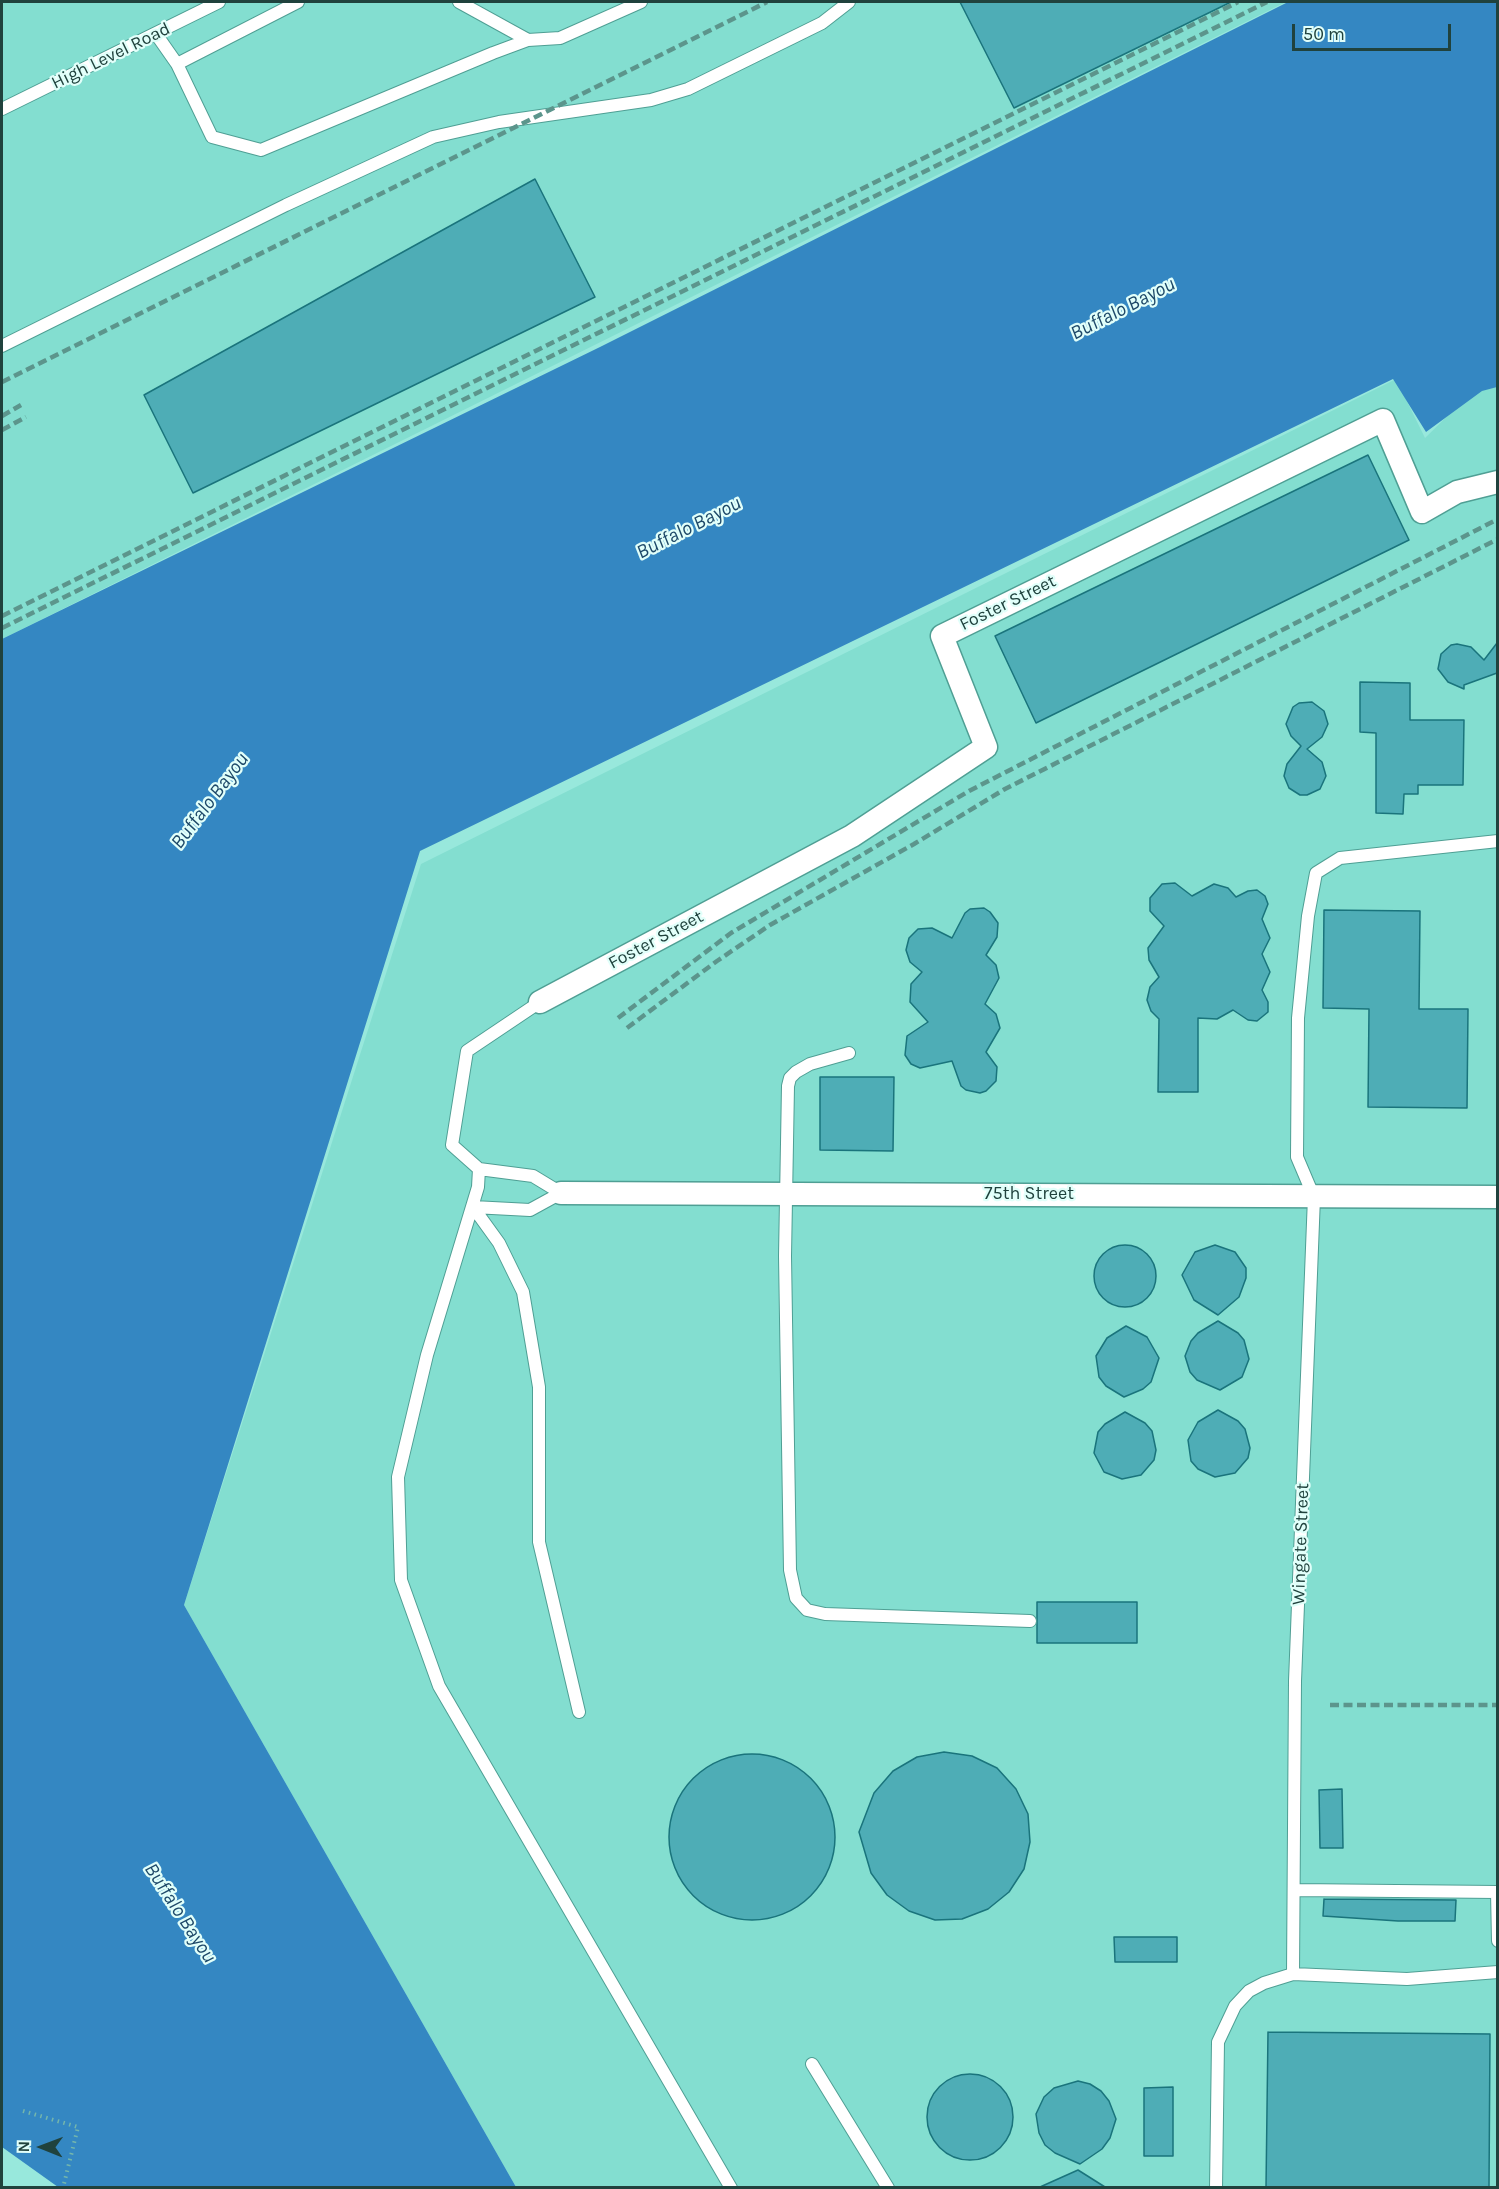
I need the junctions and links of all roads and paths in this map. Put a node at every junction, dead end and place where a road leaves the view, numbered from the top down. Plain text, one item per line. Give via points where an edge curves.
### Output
1 (219, 2) edge
2 (298, 2) edge
3 (459, 2) edge
4 (641, 2) edge
5 (849, 2) edge
6 (156, 34) junction
7 (528, 40) junction
8 (177, 64) junction
9 (2, 109) edge
10 (2, 346) edge
11 (1497, 482) edge
12 (1497, 841) edge
13 (540, 1002) joint
14 (849, 1053) dead end
15 (479, 1169) junction
16 (561, 1193) junction
17 (785, 1194) junction
18 (1314, 1197) junction
19 (1497, 1197) edge
20 (473, 1207) junction
21 (1030, 1621) dead end
22 (579, 1712) dead end
23 (1294, 1890) junction
24 (1497, 1941) edge
25 (1497, 1972) edge
26 (1293, 1974) junction
27 (812, 2064) dead end
28 (23, 2111) dead end
29 (63, 2187) edge
30 (731, 2187) edge
31 (888, 2187) edge
32 (1216, 2187) edge

1 - 6 lane, High Level Road
2 - 8 lane
3 - 7 lane
4 - 7 lane via 560,38
5 - 10 lane via 822,23 688,89 651,100 499,122 433,138 286,205
6 - 8 lane
6 - 9 lane, High Level Road
7 - 8 lane via 261,150 212,137
11 - 13 street, Foster Street via 1457,492 1422,512 1383,420 942,636 986,747 852,836
12 - 18 lane via 1340,858 1317,873 1308,916 1298,1018 1298,1157
13 - 15 lane via 467,1052 452,1145
14 - 17 lane via 810,1064 790,1078
15 - 16 lane via 533,1176
15 - 20 lane
16 - 17 street, 75th Street
16 - 20 lane via 530,1210
17 - 18 street, 75th Street
17 - 21 lane via 790,1570 796,1598 807,1610 825,1614
18 - 19 street, 75th Street
18 - 23 lane, Wingate Street via 1295,1681
20 - 22 lane via 499,1244 523,1292 528,1312 539,1387 539,1542
20 - 30 lane via 426,1355 398,1477 401,1580 439,1686
23 - 24 lane via 1497,1892
23 - 26 lane, Wingate Street
25 - 26 lane via 1407,1979
26 - 32 lane via 1249,1991 1235,2006 1218,2042
27 - 31 lane
28 - 29 path via 78,2127

